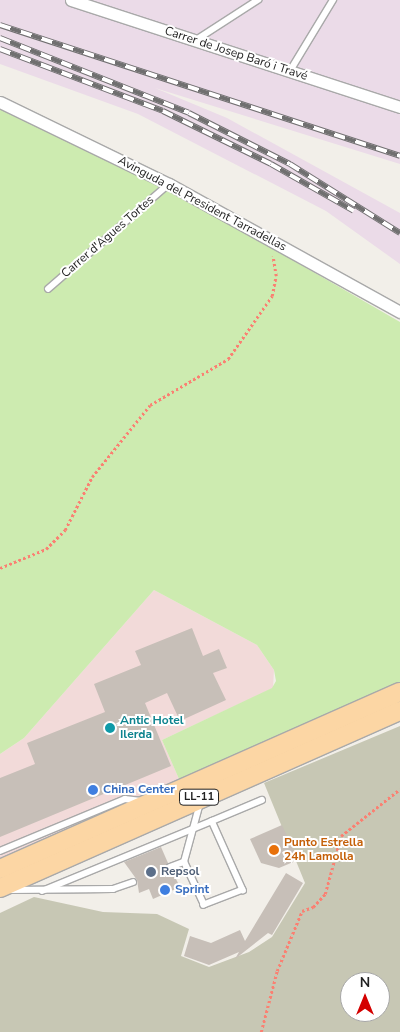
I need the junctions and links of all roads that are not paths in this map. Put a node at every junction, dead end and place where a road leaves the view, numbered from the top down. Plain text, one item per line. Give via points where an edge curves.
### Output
1 (72, 0) edge
2 (258, 0) edge
3 (332, 0) edge
4 (196, 40) junction
5 (290, 71) junction
6 (0, 102) edge
7 (400, 107) edge
8 (169, 184) junction
9 (48, 289) dead end
10 (400, 312) edge
11 (400, 692) edge
12 (400, 710) edge
13 (202, 796) junction
14 (262, 800) dead end
15 (151, 802) junction
16 (212, 821) junction
17 (192, 828) junction
18 (0, 852) edge
19 (184, 862) junction
20 (170, 867) dead end
21 (0, 869) edge
22 (133, 882) dead end
23 (0, 889) edge
24 (42, 891) junction

1 - 4 street, Carrer de Josep Baró i Travé
2 - 4 lane
3 - 5 lane
4 - 5 street, Carrer de Josep Baró i Travé
5 - 7 street, Carrer de Josep Baró i Travé
6 - 8 street, Avinguda del President Tarradellas
8 - 9 lane, Carrer d'Agues Tortes
8 - 10 street, Avinguda del President Tarradellas
11 - 15 main road, LL-11
12 - 13 main road, LL-11
13 - 17 lane
13 - 23 main road, LL-11
14 - 16 lane
15 - 18 lane via 125,799
15 - 21 main road, LL-11
16 - 17 lane
16 - 19 lane via 243,890 204,905
17 - 19 lane
17 - 24 lane
19 - 20 lane
22 - 24 lane via 113,889
23 - 24 lane

